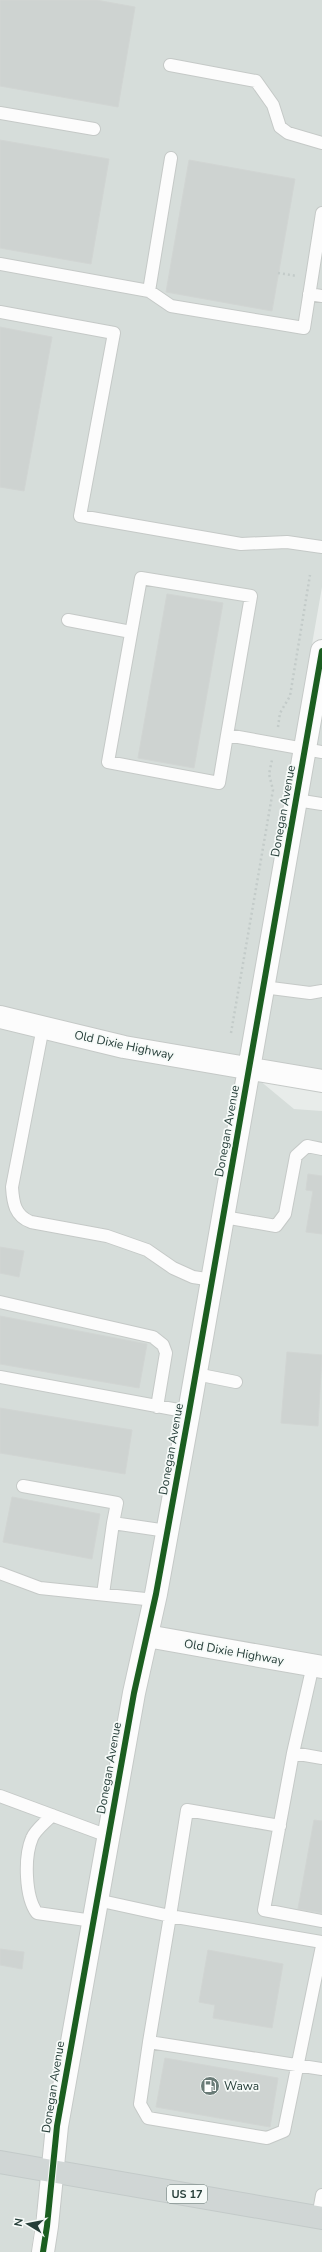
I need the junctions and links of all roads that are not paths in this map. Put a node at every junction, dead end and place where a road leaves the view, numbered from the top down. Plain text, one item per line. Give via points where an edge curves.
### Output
1 (170, 65) dead end
2 (0, 113) edge
3 (94, 129) dead end
4 (322, 143) edge
5 (171, 158) dead end
6 (322, 213) edge
7 (0, 264) edge
8 (150, 290) junction
9 (309, 294) junction
10 (322, 296) edge
11 (0, 312) edge
12 (322, 547) edge
13 (68, 620) dead end
14 (131, 632) junction
15 (322, 651) edge
16 (227, 735) junction
17 (313, 751) edge
18 (296, 800) junction
19 (322, 804) edge
20 (263, 987) junction
21 (322, 991) edge
22 (0, 1017) edge
23 (43, 1027) junction
24 (249, 1068) junction
25 (322, 1081) edge
26 (322, 1149) edge
27 (224, 1217) junction
28 (213, 1280) junction
29 (0, 1302) edge
30 (196, 1374) junction
31 (0, 1377) edge
32 (236, 1382) dead end
33 (157, 1408) junction
34 (189, 1412) junction
35 (23, 1486) dead end
36 (113, 1523) junction
37 (167, 1531) junction
38 (0, 1573) edge
39 (102, 1594) junction
40 (155, 1600) junction
41 (147, 1636) junction
42 (318, 1666) edge
43 (293, 1753) junction
44 (322, 1758) edge
45 (0, 1796) edge
46 (52, 1815) junction
47 (280, 1826) junction
48 (108, 1836) junction
49 (95, 1911) junction
50 (170, 1916) junction
51 (322, 1921) edge
52 (322, 1942) edge
53 (322, 1946) edge
54 (149, 2042) junction
55 (299, 2065) junction
56 (322, 2068) edge
57 (0, 2162) edge
58 (53, 2171) junction
59 (322, 2196) edge
60 (320, 2218) edge
61 (42, 2252) edge

1 - 4 lane via 256,81 273,105 280,127 288,133
2 - 3 lane
5 - 8 lane
6 - 9 lane
7 - 8 lane
8 - 9 lane via 171,306 304,328
9 - 10 lane
11 - 12 lane via 114,333 80,516 241,544 287,542
13 - 14 lane
14 - 16 lane via 108,762 219,783
14 - 16 lane via 141,578 251,596
15 - 17 street, Donegan Avenue
16 - 17 lane
17 - 18 street, Donegan Avenue
18 - 19 lane
18 - 20 street, Donegan Avenue
20 - 21 lane via 310,994
20 - 24 street, Donegan Avenue
22 - 23 street, Old Dixie Highway
23 - 24 street, Old Dixie Highway via 124,1047
23 - 28 lane via 12,1187 16,1211 23,1219 31,1222 107,1236 140,1248 193,1277
24 - 25 street, Old Dixie Highway
24 - 27 street, Donegan Avenue
26 - 27 lane via 308,1146 296,1156 285,1214 276,1226
27 - 28 street, Donegan Avenue
28 - 30 street, Donegan Avenue
29 - 33 lane via 152,1337 164,1345 166,1354
30 - 32 lane
30 - 34 street, Donegan Avenue
31 - 33 lane
33 - 34 lane
34 - 37 street, Donegan Avenue
35 - 36 lane via 117,1503
36 - 37 lane
36 - 39 lane
37 - 40 street, Donegan Avenue
38 - 39 lane via 40,1588
39 - 40 lane
40 - 41 street, Donegan Avenue
41 - 42 street, Old Dixie Highway
41 - 48 street, Donegan Avenue
42 - 43 lane
43 - 44 lane
43 - 47 lane
45 - 46 lane
46 - 48 lane
46 - 49 lane via 32,1837 27,1891 30,1904 37,1913
47 - 50 lane via 188,1810
47 - 51 lane via 264,1910
48 - 49 street, Donegan Avenue
49 - 50 lane
49 - 58 street, Donegan Avenue via 57,2126
50 - 52 lane
50 - 54 lane
53 - 55 lane
54 - 55 lane
54 - 55 lane via 140,2104 148,2118 267,2138 284,2131
55 - 56 lane
57 - 58 main road, US 17
58 - 60 main road, US 17
58 - 61 street, Donegan Avenue
59 - 60 lane

